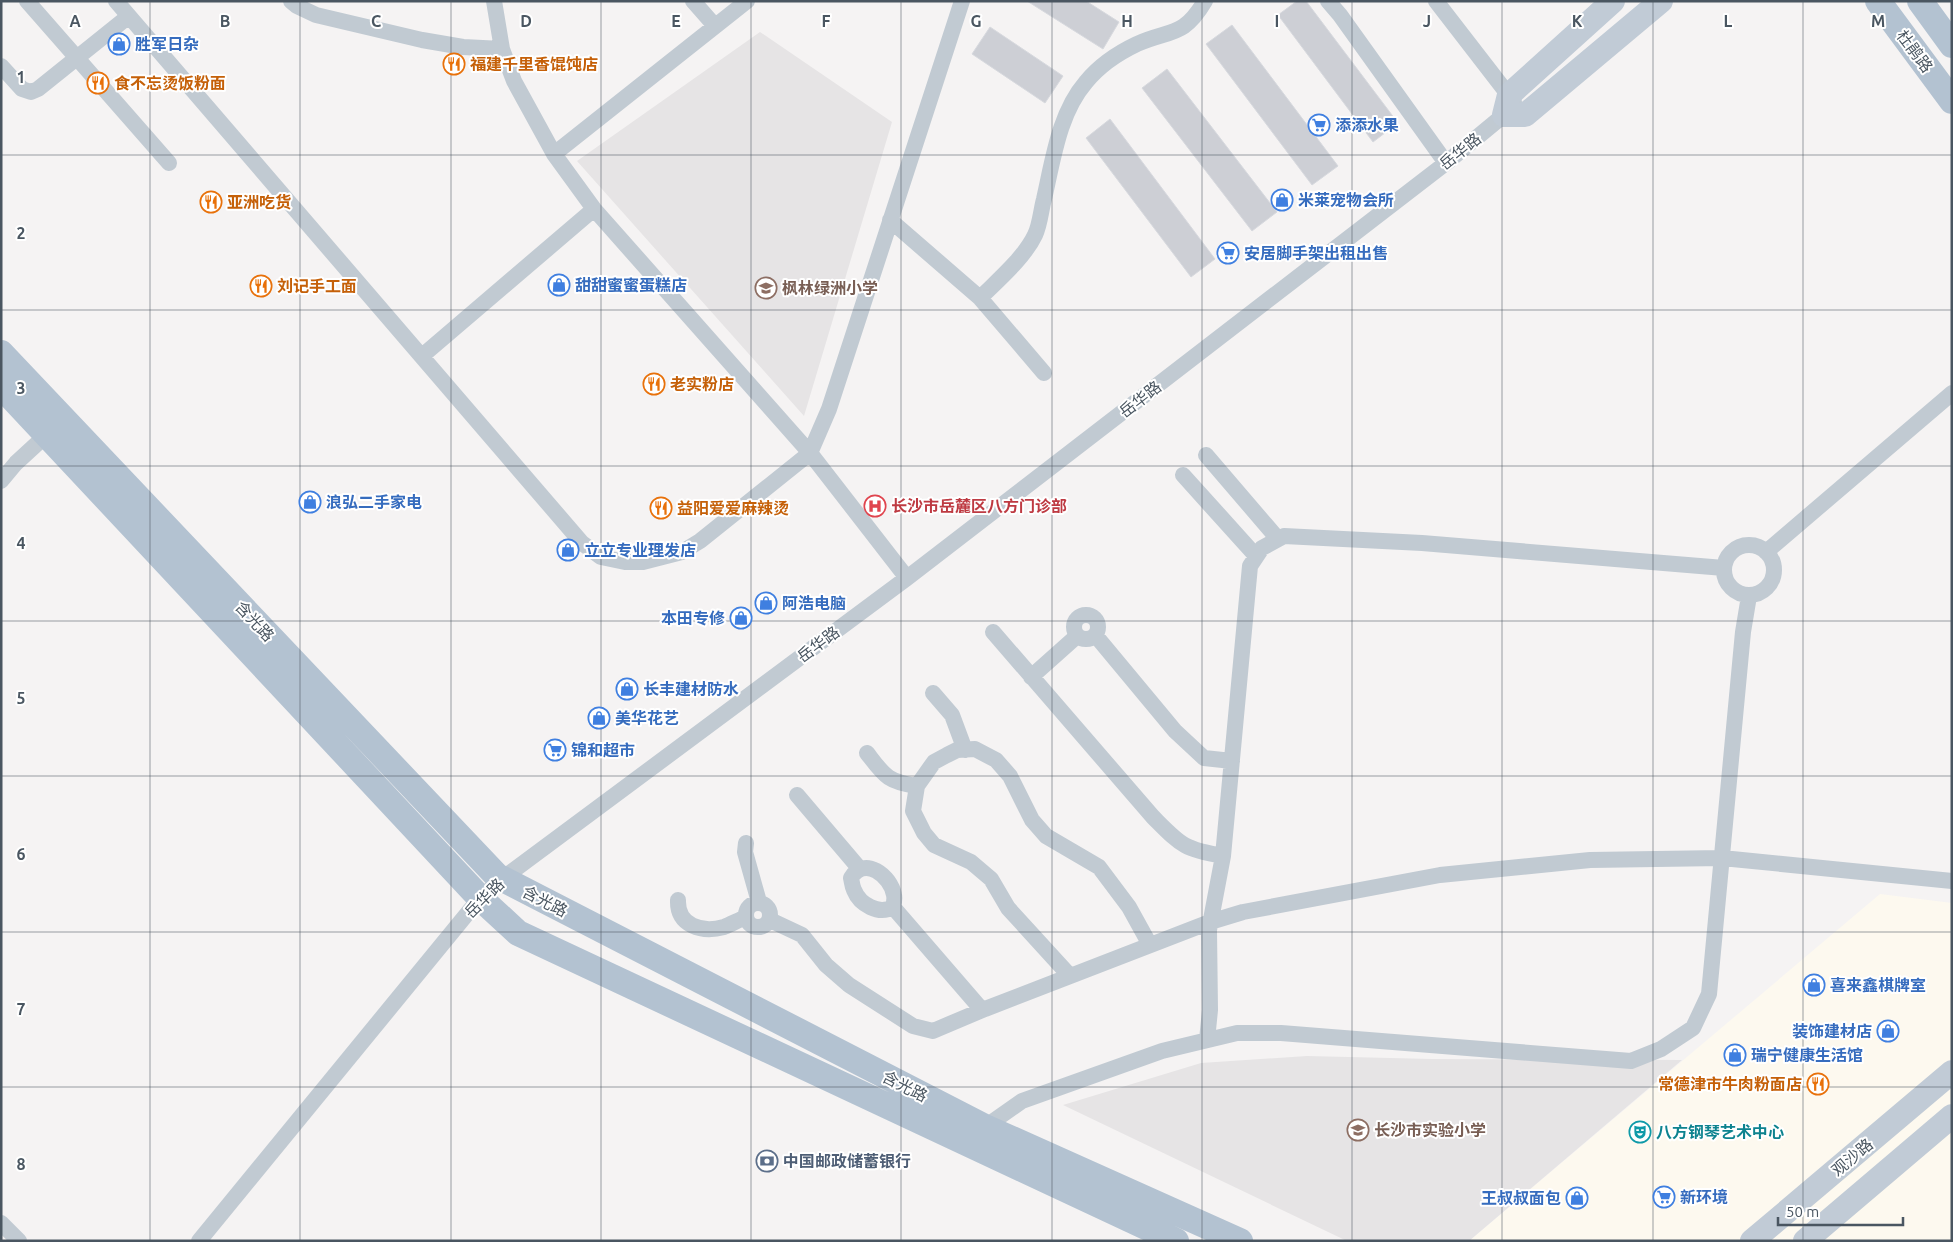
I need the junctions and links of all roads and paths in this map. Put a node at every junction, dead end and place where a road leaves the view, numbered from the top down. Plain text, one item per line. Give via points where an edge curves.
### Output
1 (27, 1) edge
2 (116, 1) edge
3 (291, 1) edge
4 (494, 1) edge
5 (693, 1) edge
6 (747, 1) edge
7 (962, 1) edge
8 (1205, 1) edge
9 (1328, 1) edge
10 (1436, 1) edge
11 (1613, 1) edge
12 (1661, 1) edge
13 (1878, 1) edge
14 (1920, 1) edge
15 (129, 16) junction
16 (715, 26) junction
17 (1952, 45) edge
18 (502, 49) junction
19 (77, 58) junction
20 (1, 66) edge
21 (1952, 100) edge
22 (1512, 109) junction
23 (554, 154) junction
24 (169, 163) dead end
25 (1446, 163) junction
26 (594, 209) junction
27 (890, 220) junction
28 (980, 298) junction
29 (1, 353) edge
30 (422, 356) junction
31 (1044, 373) dead end
32 (1, 386) edge
33 (1952, 393) edge
34 (56, 427) junction
35 (810, 453) junction
36 (1206, 456) dead end
37 (1183, 475) dead end
38 (1, 481) edge
39 (1278, 539) junction
40 (1766, 552) junction
41 (1256, 556) junction
42 (1724, 568) junction
43 (907, 578) junction
44 (1749, 596) junction
45 (993, 632) dead end
46 (1032, 677) junction
47 (933, 692) dead end
48 (965, 750) junction
49 (867, 753) dead end
50 (1232, 761) junction
51 (917, 786) junction
52 (797, 795) dead end
53 (746, 843) dead end
54 (1222, 856) junction
55 (1722, 858) junction
56 (859, 868) junction
57 (502, 880) junction
58 (1952, 881) edge
59 (480, 898) junction
60 (678, 900) dead end
61 (760, 902) junction
62 (893, 907) junction
63 (746, 917) junction
64 (770, 920) junction
65 (1210, 922) junction
66 (1150, 945) junction
67 (1070, 976) junction
68 (982, 1010) junction
69 (1207, 1040) junction
70 (1952, 1072) edge
71 (1952, 1116) edge
72 (985, 1127) junction
73 (1, 1222) edge
74 (19, 1241) edge
75 (199, 1241) edge
76 (1176, 1241) edge
77 (1240, 1241) edge
78 (1752, 1241) edge
79 (1805, 1241) edge

1 - 19 street
2 - 15 street
3 - 18 street via 316,15 422,40
4 - 18 street
5 - 16 street
6 - 16 street
7 - 27 street
8 - 28 street via 1187,25 1138,44 1109,60 1086,82 1068,109 1036,234 1027,249
9 - 25 street
10 - 22 street
11 - 22 main road, 岳华路
12 - 22 main road, 岳华路
13 - 21 main road, 杜鹃路
14 - 17 main road, 杜鹃路
15 - 19 street
15 - 30 street
16 - 23 street
18 - 23 street via 518,89
19 - 20 street via 31,92 22,89
19 - 24 street
22 - 25 street, 岳华路
23 - 26 street
25 - 43 street, 岳华路
26 - 30 street
26 - 35 street
27 - 28 street
27 - 35 street via 829,409
28 - 31 street
29 - 34 main road, 含光路
30 - 35 street via 582,543 601,557 643,562 682,552
32 - 34 main road, 含光路
33 - 40 street
34 - 38 street via 16,462
34 - 57 main road, 含光路
34 - 59 main road, 含光路
35 - 43 street
36 - 39 street
37 - 41 street
39 - 41 street via 1262,548
39 - 42 street via 1284,536 1422,543
40 - 42 street via 1749,544 1734,549 1724,562
40 - 44 street via 1773,562 1773,578 1764,591
41 - 50 street via 1250,566
42 - 44 street via 1724,578 1734,590
43 - 57 street, 岳华路
44 - 55 street
45 - 46 street
46 - 50 street via 1078,636 1074,624 1078,618 1090,615 1098,624 1096,636 1174,731 1204,758
46 - 54 street via 1179,843 1192,850
47 - 48 street via 952,715
48 - 51 street via 957,750 934,762
48 - 66 street via 975,749 996,760 1010,776 1032,820 1046,836 1099,867 1129,907
49 - 51 street via 890,780
50 - 54 street
51 - 67 street via 913,811 924,833 934,845 971,862 991,879 1008,908
52 - 56 street
53 - 61 street via 745,852
54 - 65 street
55 - 58 street
55 - 65 street via 1590,860 1440,875 1243,912
55 - 69 street via 1709,994 1693,1028 1661,1049 1631,1061 1281,1033 1237,1033
56 - 62 street via 876,870 888,882 894,894
56 - 62 street via 851,878 854,891 878,911
57 - 59 street, 岳华路
57 - 72 main road, 含光路
59 - 75 street, 岳华路
59 - 76 main road, 含光路 via 518,933
60 - 63 street via 681,917 692,926 704,929 723,927
61 - 63 street via 746,910
61 - 64 street via 771,912
62 - 68 street
63 - 64 street via 758,928
64 - 68 street via 802,935 826,965 849,985 913,1026 933,1031
65 - 66 street
65 - 69 street
66 - 67 street
67 - 68 street
69 - 72 street via 1162,1051 1022,1101
70 - 78 main road, 观沙路
71 - 79 main road, 观沙路
72 - 77 main road, 含光路
73 - 74 street

